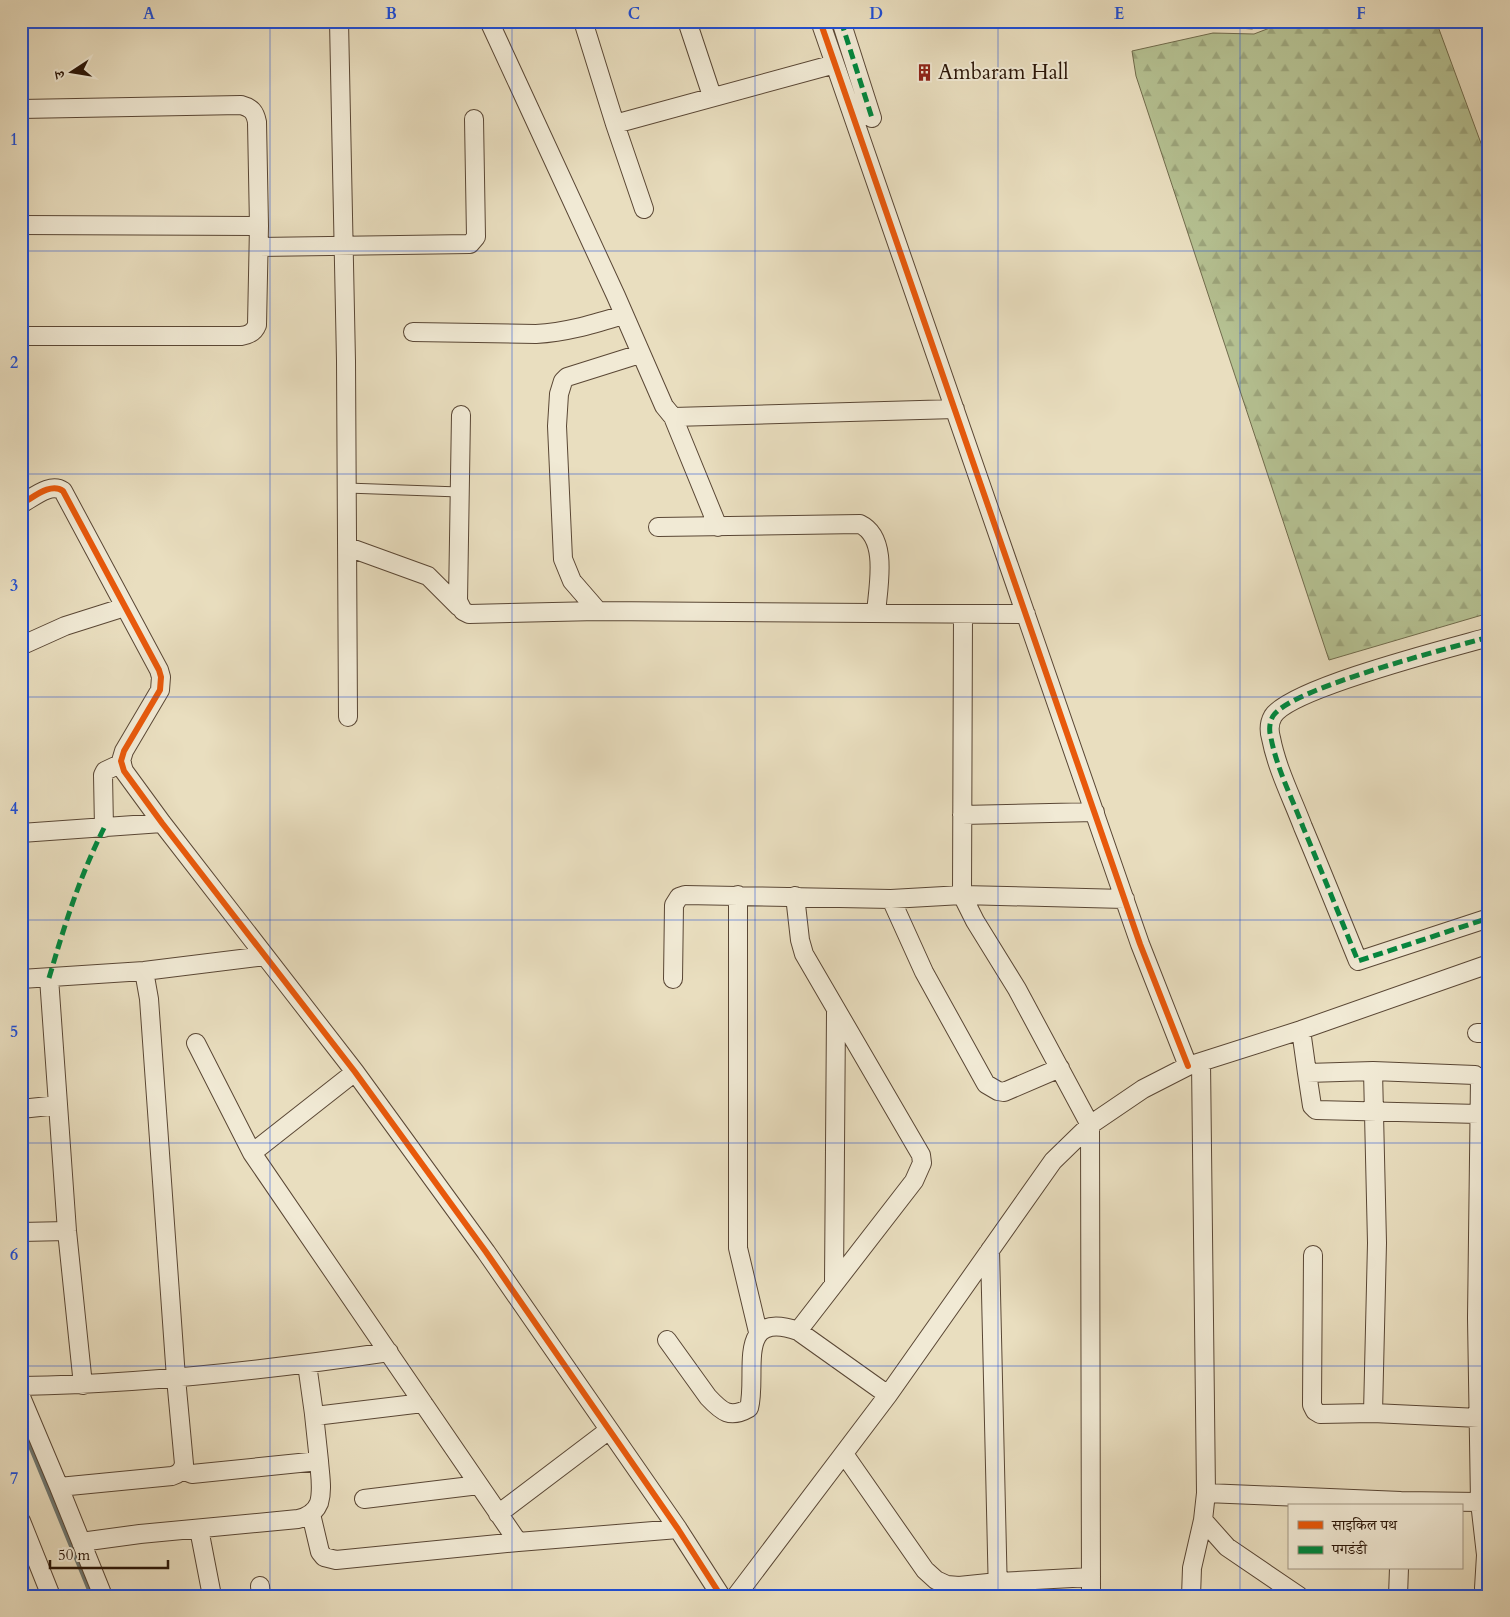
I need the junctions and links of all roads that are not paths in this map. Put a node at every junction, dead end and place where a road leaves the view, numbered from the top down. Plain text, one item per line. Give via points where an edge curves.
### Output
1 (339, 21) edge
2 (489, 21) edge
3 (583, 21) edge
4 (686, 21) edge
5 (820, 21) edge
6 (841, 21) edge
7 (835, 64) junction
8 (712, 96) junction
9 (21, 109) edge
10 (872, 118) dead end
11 (474, 119) dead end
12 (615, 124) junction
13 (644, 209) dead end
14 (21, 225) edge
15 (259, 226) junction
16 (259, 247) junction
17 (344, 247) junction
18 (623, 315) junction
19 (413, 332) dead end
20 (21, 336) edge
21 (640, 354) junction
22 (955, 409) junction
23 (461, 415) dead end
24 (673, 417) junction
25 (347, 488) junction
26 (459, 492) junction
27 (21, 504) edge
28 (658, 527) dead end
29 (718, 527) junction
30 (348, 547) junction
31 (459, 606) junction
32 (125, 607) junction
33 (598, 611) junction
34 (876, 613) junction
35 (963, 614) junction
36 (1026, 614) junction
37 (1489, 637) edge
38 (25, 644) dead end
39 (348, 717) dead end
40 (122, 763) junction
41 (1095, 812) junction
42 (962, 815) junction
43 (162, 823) junction
44 (104, 828) junction
45 (21, 833) edge
46 (738, 895) junction
47 (962, 895) junction
48 (795, 896) junction
49 (891, 899) junction
50 (1125, 899) junction
51 (1489, 918) edge
52 (264, 956) junction
53 (1489, 964) edge
54 (144, 972) junction
55 (49, 978) junction
56 (21, 979) edge
57 (673, 979) dead end
58 (836, 1011) junction
59 (1301, 1030) junction
60 (196, 1043) dead end
61 (1194, 1064) junction
62 (1060, 1068) junction
63 (1373, 1071) junction
64 (355, 1072) junction
65 (1307, 1073) junction
66 (58, 1105) junction
67 (21, 1109) edge
68 (1373, 1110) junction
69 (1479, 1114) junction
70 (1090, 1125) junction
71 (1484, 1152) edge
72 (252, 1153) junction
73 (67, 1231) junction
74 (21, 1232) edge
75 (990, 1250) junction
76 (1313, 1255) dead end
77 (834, 1284) junction
78 (1483, 1318) edge
79 (798, 1331) junction
80 (758, 1332) junction
81 (667, 1340) dead end
82 (389, 1352) junction
83 (307, 1364) junction
84 (176, 1378) junction
85 (83, 1385) junction
86 (21, 1386) edge
87 (888, 1395) junction
88 (21, 1398) edge
89 (423, 1403) junction
90 (1373, 1413) junction
91 (315, 1416) junction
92 (1479, 1418) junction
93 (609, 1430) junction
94 (844, 1454) junction
95 (319, 1461) junction
96 (1484, 1465) edge
97 (182, 1470) junction
98 (479, 1485) junction
99 (60, 1487) junction
100 (1206, 1493) junction
101 (364, 1499) dead end
102 (1480, 1502) junction
103 (1401, 1503) edge
104 (311, 1514) junction
105 (498, 1514) junction
106 (1203, 1520) junction
107 (21, 1521) edge
108 (198, 1529) junction
109 (678, 1529) junction
110 (81, 1542) junction
111 (518, 1542) junction
112 (1487, 1554) edge
113 (1399, 1570) edge
114 (1091, 1577) junction
115 (998, 1589) edge
116 (51, 1596) edge
117 (103, 1596) edge
118 (212, 1596) edge
119 (721, 1596) edge
120 (736, 1596) edge
121 (1091, 1596) edge
122 (1191, 1596) edge
123 (1299, 1596) edge
124 (1398, 1596) edge
125 (1489, 1596) edge

1 - 17 street
2 - 18 street
3 - 12 street
4 - 8 street
5 - 7 street
6 - 10 street
7 - 8 street
7 - 22 street
8 - 12 street
9 - 15 street via 248,107 258,122
11 - 17 street via 476,237 473,242 467,245
12 - 13 street
14 - 15 street
15 - 16 street
16 - 17 street
16 - 20 street via 257,325 248,335
17 - 25 street
18 - 19 street via 556,333
18 - 21 street
21 - 24 street via 664,406
21 - 33 street via 568,377 563,381 559,394 557,426 562,559 572,581
22 - 24 street
22 - 36 street
23 - 26 street
24 - 29 street
25 - 26 lane
25 - 30 street
26 - 31 street
27 - 32 street via 50,488 63,491
28 - 29 street
29 - 34 street via 860,524 873,534 877,545 880,562
30 - 31 street via 428,576
30 - 39 street
31 - 33 street via 463,611 476,615
32 - 38 street via 65,626
32 - 40 street via 161,677 160,690 124,751
33 - 34 street
34 - 35 street
35 - 36 street
35 - 42 street
36 - 41 street
37 - 51 street via 1345,679 1310,693 1280,708 1270,728 1283,777 1358,961
40 - 43 street
40 - 44 street via 103,775
41 - 42 street
41 - 50 street
42 - 47 street
43 - 44 street
43 - 52 street
44 - 45 street
46 - 48 street
46 - 57 street via 685,895 676,901
46 - 80 street via 738,1248
47 - 49 street
47 - 50 street
47 - 62 street
48 - 49 street
48 - 58 street via 801,947
49 - 62 street via 924,972 986,1084 1004,1092
50 - 61 street
52 - 54 street
52 - 64 street
53 - 59 street
54 - 55 street
54 - 84 street via 150,999
55 - 56 street
55 - 66 street
58 - 77 street
58 - 77 street via 921,1155 922,1163 914,1181
59 - 61 street
59 - 65 street
60 - 72 street
61 - 70 street via 1143,1089
61 - 100 street
62 - 70 street
63 - 65 street
63 - 68 street
63 - 69 street via 1478,1076
64 - 72 street
64 - 93 street via 486,1252
65 - 68 street via 1312,1106 1316,1110
66 - 67 street
66 - 73 street
68 - 69 street
68 - 90 street via 1377,1242
69 - 71 street
70 - 75 street via 1053,1161
70 - 114 street
71 - 78 street
72 - 82 street
73 - 74 street
73 - 85 street
75 - 87 street
75 - 115 street
76 - 90 street via 1313,1409 1320,1414
77 - 79 street
78 - 92 street
79 - 80 street via 777,1327
79 - 87 street
80 - 81 street via 752,1352 753,1389 749,1408 736,1414 715,1405
82 - 83 street
82 - 89 street
83 - 84 street
83 - 91 street
84 - 85 street
84 - 97 street
85 - 86 street
87 - 94 street
88 - 99 street
89 - 91 street
89 - 98 street
90 - 92 street
91 - 95 street
92 - 96 street
93 - 105 street
93 - 109 street
94 - 115 street via 925,1570 936,1580 947,1585
94 - 120 street
95 - 97 street via 192,1474
95 - 104 street via 321,1490 318,1504
96 - 102 street
97 - 99 street via 172,1476
98 - 101 street
98 - 105 street
99 - 110 street
100 - 103 street
100 - 106 street
102 - 103 street
102 - 112 street
104 - 108 street via 306,1518
104 - 111 street via 320,1552 329,1560
105 - 111 street
106 - 122 street via 1192,1568
106 - 123 street via 1227,1547
107 - 116 street
108 - 110 street
108 - 118 street
109 - 111 street
109 - 119 street
110 - 117 street
112 - 125 street via 1484,1588
113 - 124 street
114 - 115 street
114 - 121 street

